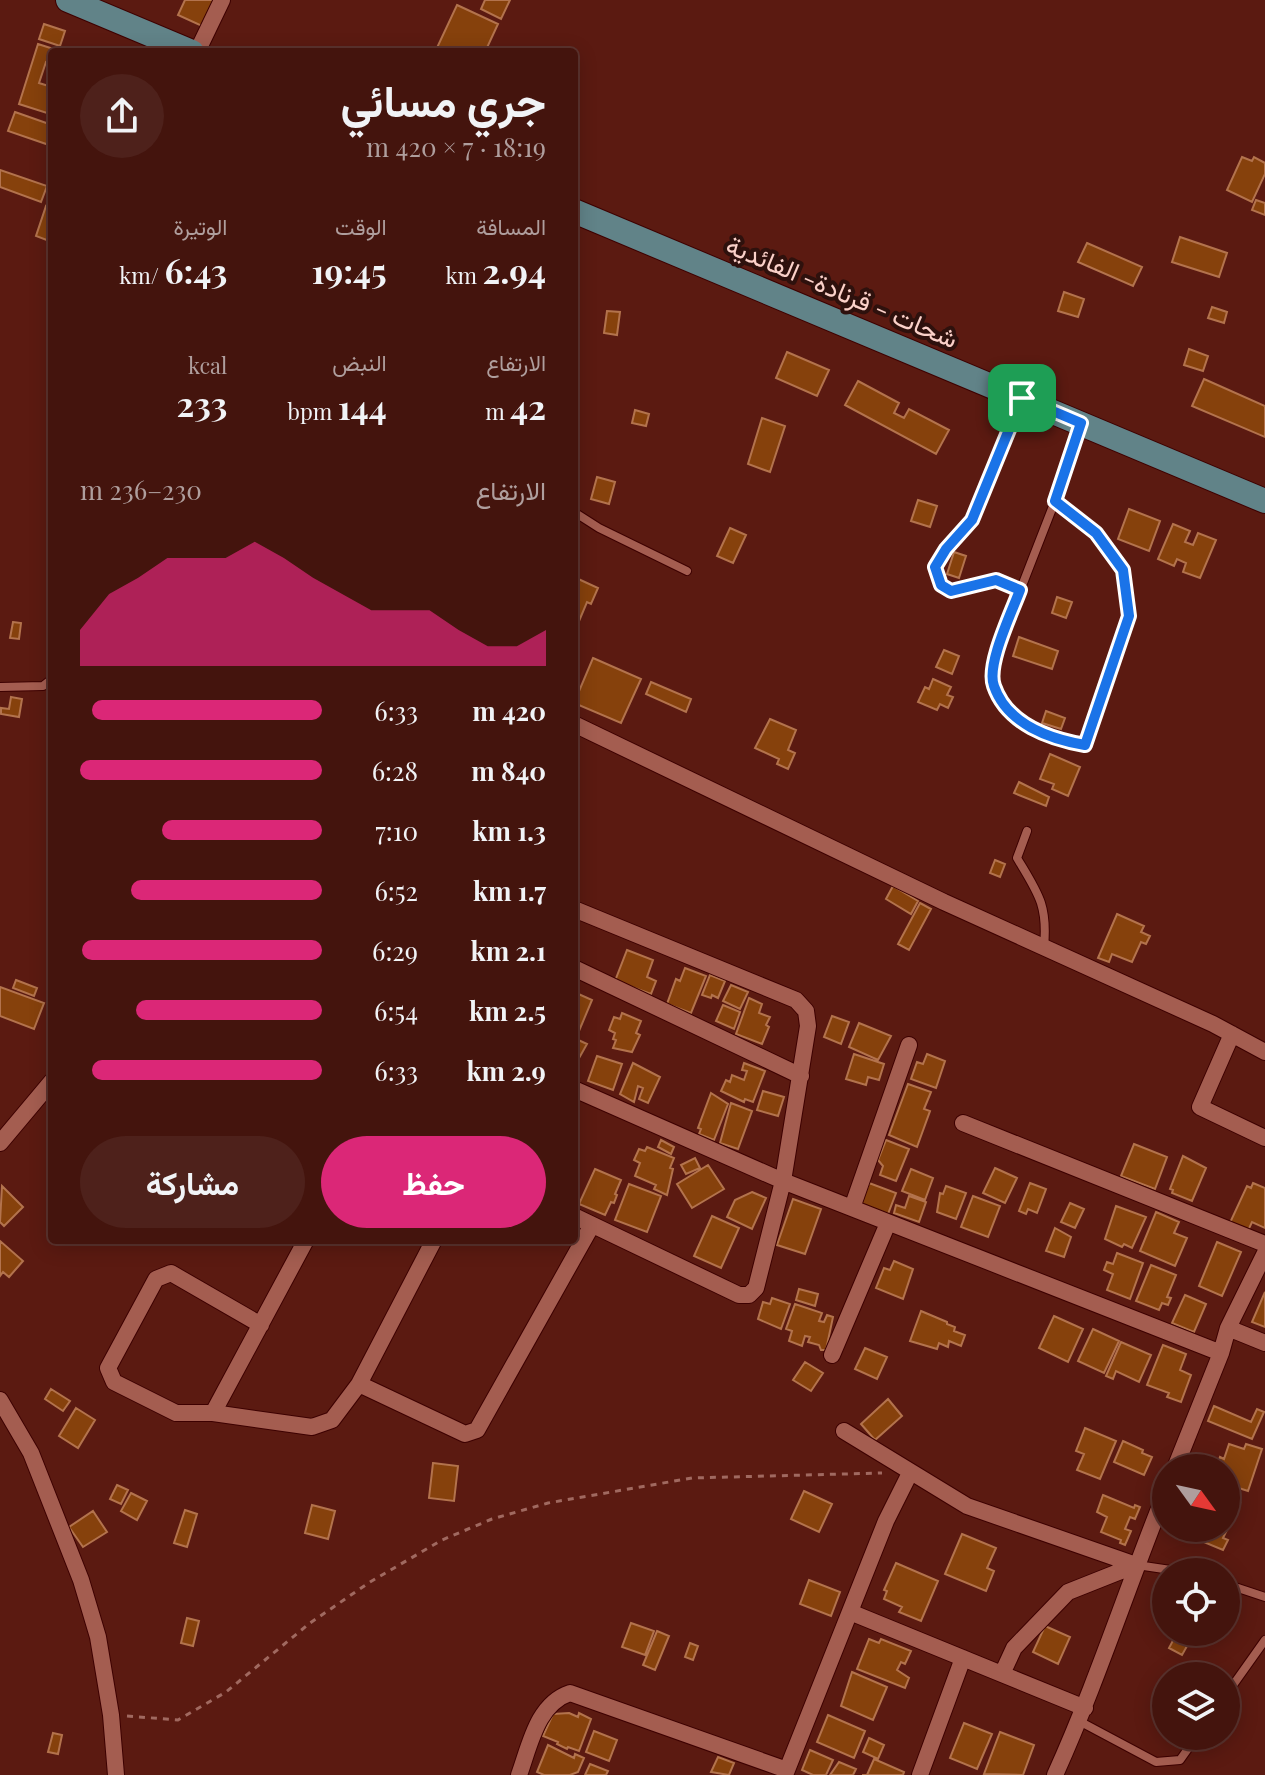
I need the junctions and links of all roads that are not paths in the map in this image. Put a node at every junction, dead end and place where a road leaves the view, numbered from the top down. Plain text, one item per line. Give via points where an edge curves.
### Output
1 (68, 0) edge
2 (222, 0) edge
3 (185, 48) edge
4 (197, 48) edge
5 (578, 217) edge
6 (1022, 398) junction
7 (1081, 423) junction
8 (1055, 501) junction
9 (1265, 501) edge
10 (578, 515) edge
11 (687, 571) dead end
12 (1020, 590) junction
13 (48, 682) edge
14 (0, 687) edge
15 (578, 726) edge
16 (1027, 831) dead end
17 (578, 911) edge
18 (1044, 948) junction
19 (578, 970) edge
20 (1232, 1034) junction
21 (909, 1045) dead end
22 (1265, 1052) edge
23 (801, 1076) junction
24 (48, 1086) edge
25 (578, 1091) edge
26 (963, 1123) dead end
27 (1265, 1138) edge
28 (0, 1143) edge
29 (783, 1181) junction
30 (852, 1208) junction
31 (578, 1218) edge
32 (888, 1223) junction
33 (592, 1225) junction
34 (304, 1244) edge
35 (432, 1244) edge
36 (1265, 1244) edge
37 (1265, 1253) edge
38 (261, 1325) junction
39 (1228, 1328) junction
40 (1265, 1343) edge
41 (1221, 1353) junction
42 (832, 1355) dead end
43 (359, 1384) junction
44 (0, 1400) edge
45 (213, 1413) junction
46 (844, 1431) dead end
47 (1181, 1454) edge
48 (910, 1473) junction
49 (1152, 1526) edge
50 (1136, 1565) junction
51 (1152, 1567) edge
52 (1240, 1589) edge
53 (1265, 1597) edge
54 (850, 1612) junction
55 (1265, 1640) edge
56 (963, 1658) junction
57 (1002, 1674) junction
58 (1240, 1675) edge
59 (1082, 1715) junction
60 (1187, 1750) edge
61 (786, 1772) edge
62 (116, 1775) edge
63 (519, 1775) edge
64 (920, 1775) edge
65 (1055, 1775) edge

1 - 3 main road
2 - 4 street
5 - 6 main road, شحات - قرنادة- الفائدية
6 - 7 main road, شحات - قرنادة- الفائدية
6 - 12 lane via 972,520 935,567 941,585 951,591 996,580
7 - 8 lane
7 - 9 main road, شحات - قرنادة- الفائدية
8 - 12 lane
8 - 12 lane via 1096,533 1123,570 1129,616 1085,745 1036,731 1012,714 993,685 997,650
10 - 11 lane
13 - 14 lane
15 - 18 street
16 - 18 lane via 1017,858 1041,899
17 - 23 street via 796,1000 806,1011 808,1026
18 - 20 street
19 - 23 street
20 - 22 street
20 - 27 street via 1200,1107
21 - 30 street
23 - 29 street
24 - 28 street
25 - 29 street
26 - 36 street
29 - 30 street
29 - 33 street via 756,1288 749,1295 739,1295
30 - 32 street
31 - 33 street
32 - 41 street
32 - 42 street
33 - 43 street via 477,1430 465,1434
34 - 38 street
35 - 43 street
37 - 39 street
38 - 45 street
38 - 45 street via 171,1273 156,1279 108,1368 114,1382 176,1413
39 - 40 street
39 - 41 street
41 - 47 street
43 - 45 street via 332,1420 312,1427
44 - 62 street via 31,1453 81,1580 98,1637
46 - 48 street
48 - 50 street via 967,1506
48 - 54 street
49 - 50 street
50 - 51 lane
50 - 57 street via 1068,1592 1014,1648
50 - 59 street
52 - 53 lane
54 - 56 street
54 - 61 street
55 - 58 lane
56 - 57 street
56 - 64 street
57 - 59 street
59 - 60 lane via 1156,1762 1180,1760
59 - 65 street
61 - 63 street via 570,1693 548,1706

